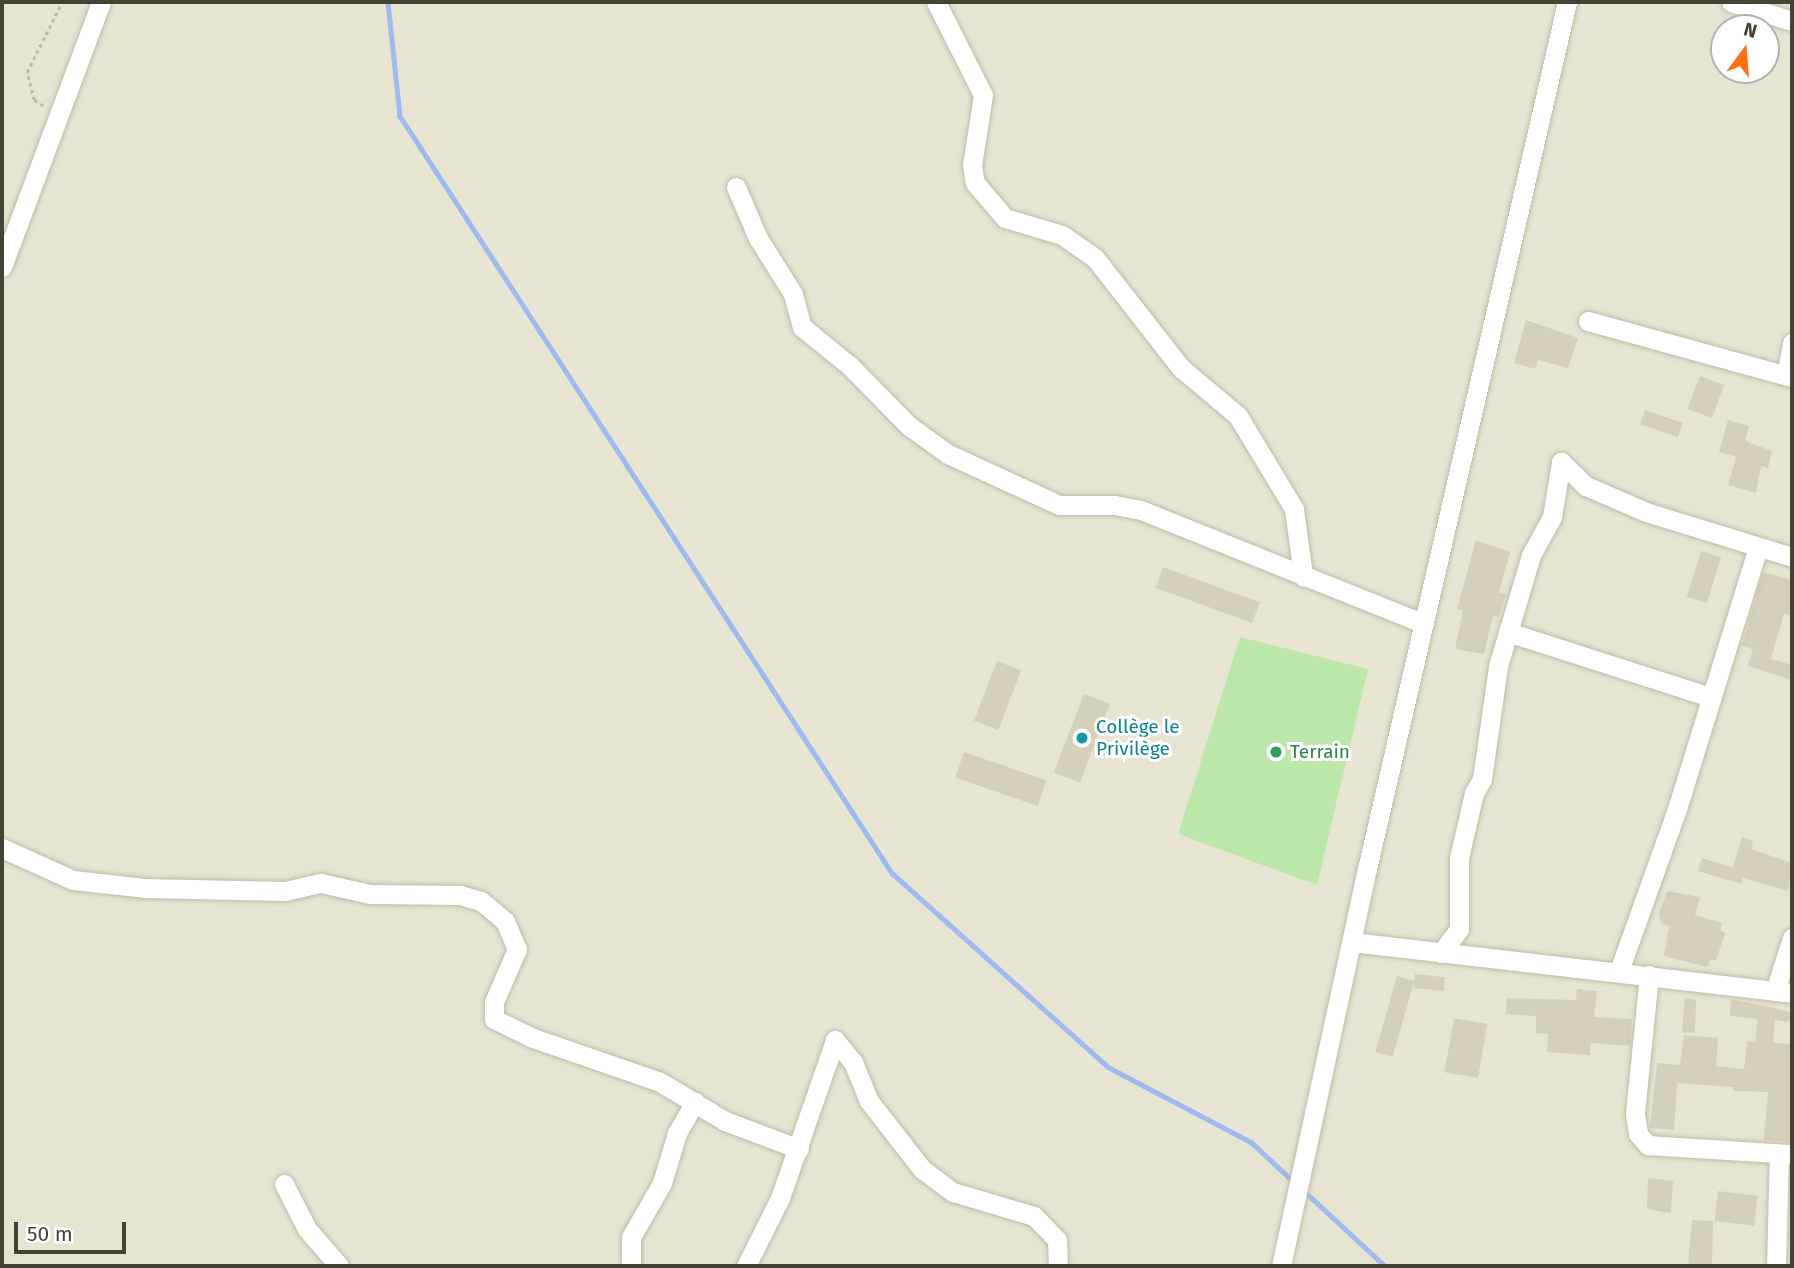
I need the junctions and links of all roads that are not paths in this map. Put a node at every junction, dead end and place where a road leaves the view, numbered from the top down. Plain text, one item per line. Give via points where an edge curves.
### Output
1 (101, 2) edge
2 (936, 2) edge
3 (1567, 2) edge
4 (1731, 2) edge
5 (1792, 21) edge
6 (736, 187) dead end
7 (2, 267) edge
8 (1588, 321) dead end
9 (1792, 343) edge
10 (1789, 376) edge
11 (1758, 548) junction
12 (1792, 557) edge
13 (1303, 576) junction
14 (1424, 624) junction
15 (1508, 632) junction
16 (1710, 696) junction
17 (2, 848) edge
18 (1792, 938) edge
19 (1352, 942) junction
20 (1441, 953) junction
21 (1619, 971) junction
22 (1649, 975) junction
23 (1783, 992) edge
24 (695, 1102) junction
25 (799, 1149) junction
26 (1785, 1154) edge
27 (284, 1184) dead end
28 (339, 1266) edge
29 (631, 1266) edge
30 (746, 1266) edge
31 (1058, 1266) edge
32 (1281, 1266) edge
33 (1776, 1266) edge

1 - 7 street
2 - 13 street via 983,95 972,165 975,183 1005,218 1062,235 1095,258 1181,368 1238,416 1294,509
3 - 14 street
4 - 5 street
6 - 13 street via 758,238 793,294 802,327 849,365 909,426 948,454 1048,502 1141,510
8 - 10 street
9 - 10 street
11 - 12 street
11 - 15 street via 1606,495 1586,485 1562,462 1552,517 1531,555
11 - 16 street
13 - 14 street
14 - 19 street
15 - 16 street
15 - 20 street via 1495,680 1482,779 1474,793 1459,858 1459,929
16 - 21 street via 1677,808
17 - 24 street via 73,880 145,888 285,891 321,883 370,894 460,895 481,901 505,921 517,949 494,1002 494,1019 533,1038 660,1082
18 - 23 street
19 - 20 street
19 - 32 street
20 - 21 street
21 - 22 street
22 - 23 street
22 - 26 street via 1635,1114 1638,1134 1648,1145
24 - 25 street via 725,1121
24 - 29 street via 677,1133 662,1183 631,1237
25 - 30 street
25 - 31 street via 835,1040 853,1062 876,1110 922,1169 953,1192 1034,1216 1057,1240
26 - 33 street
27 - 28 street via 307,1229

